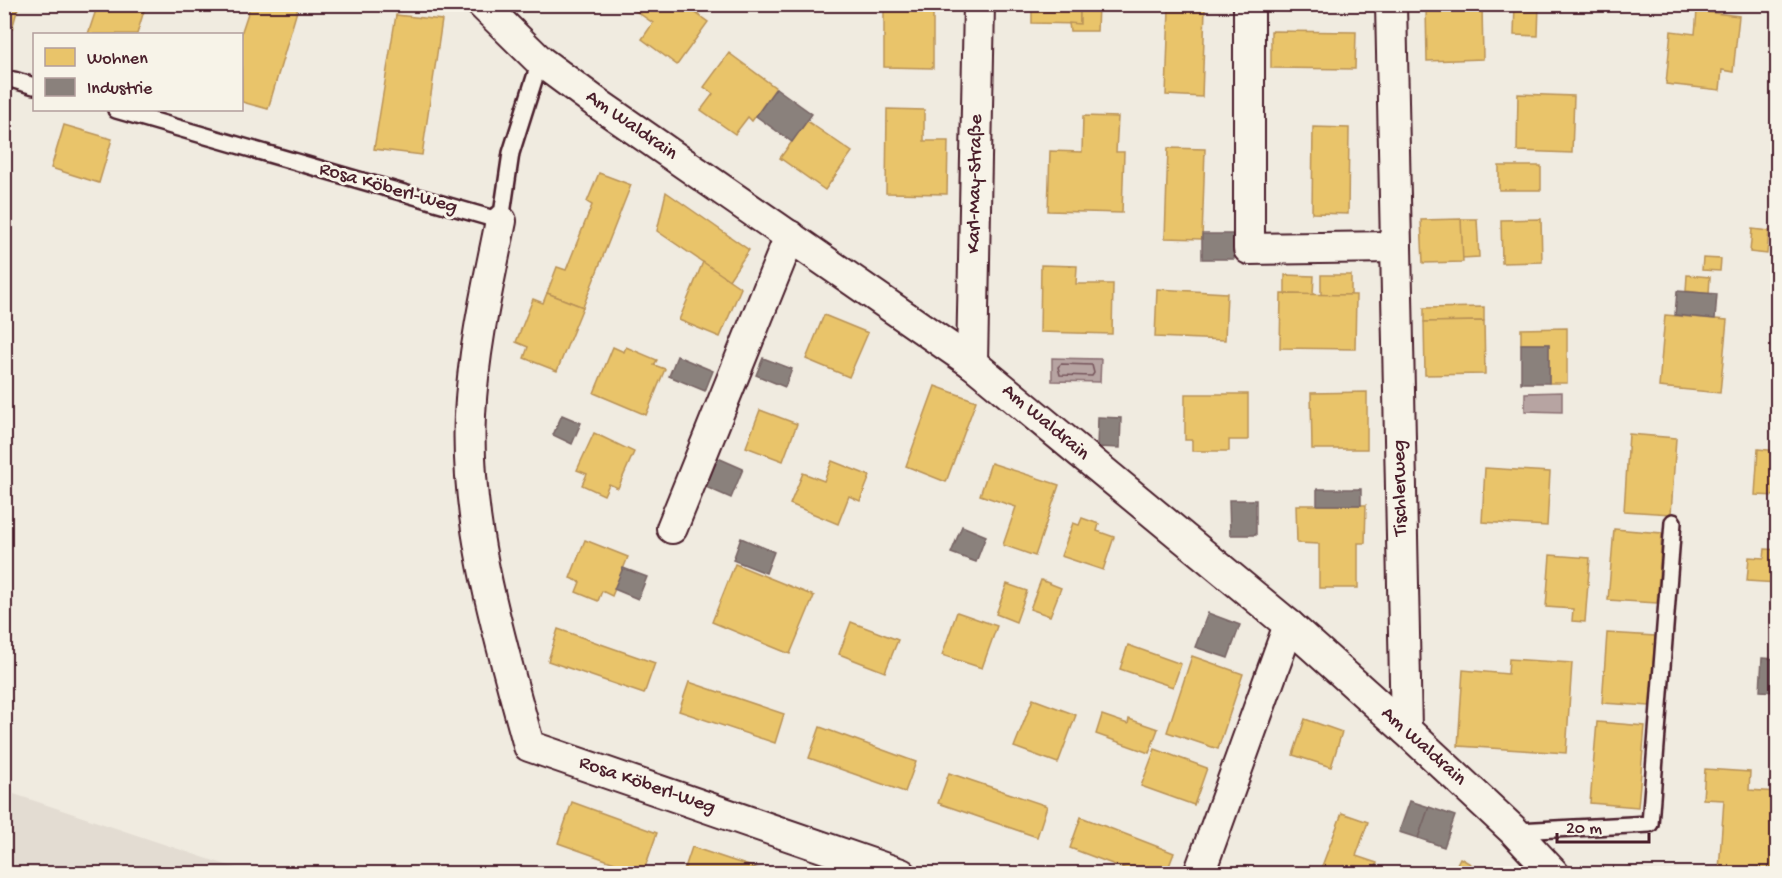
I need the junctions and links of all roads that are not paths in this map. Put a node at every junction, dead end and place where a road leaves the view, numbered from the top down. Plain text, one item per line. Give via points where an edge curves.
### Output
1 (482, 4) edge
2 (979, 4) edge
3 (1249, 4) edge
4 (1392, 4) edge
5 (540, 61) junction
6 (14, 80) dead end
7 (33, 86) edge
8 (119, 111) edge
9 (501, 222) junction
10 (790, 237) junction
11 (1396, 247) junction
12 (972, 363) junction
13 (1673, 522) dead end
14 (672, 528) dead end
15 (1289, 625) junction
16 (1406, 730) junction
17 (1514, 831) junction
18 (902, 873) edge
19 (1199, 873) edge
20 (1558, 873) edge

1 - 5 street, Am Waldrain
2 - 12 street, Karl-May-Straße
3 - 11 street via 1249,249
4 - 11 street, Tischlerweg
5 - 9 lane via 511,153
5 - 10 street, Am Waldrain
6 - 7 lane
8 - 9 lane, Rosa Köberl-Weg
9 - 18 street, Rosa Köberl-Weg via 480,324 470,416 474,502 492,607 529,746
10 - 12 street, Am Waldrain
10 - 14 street
11 - 16 street, Tischlerweg
12 - 15 street, Am Waldrain
13 - 17 lane via 1650,824
15 - 16 street, Am Waldrain
15 - 19 street
16 - 17 street, Am Waldrain
17 - 20 street, Am Waldrain

